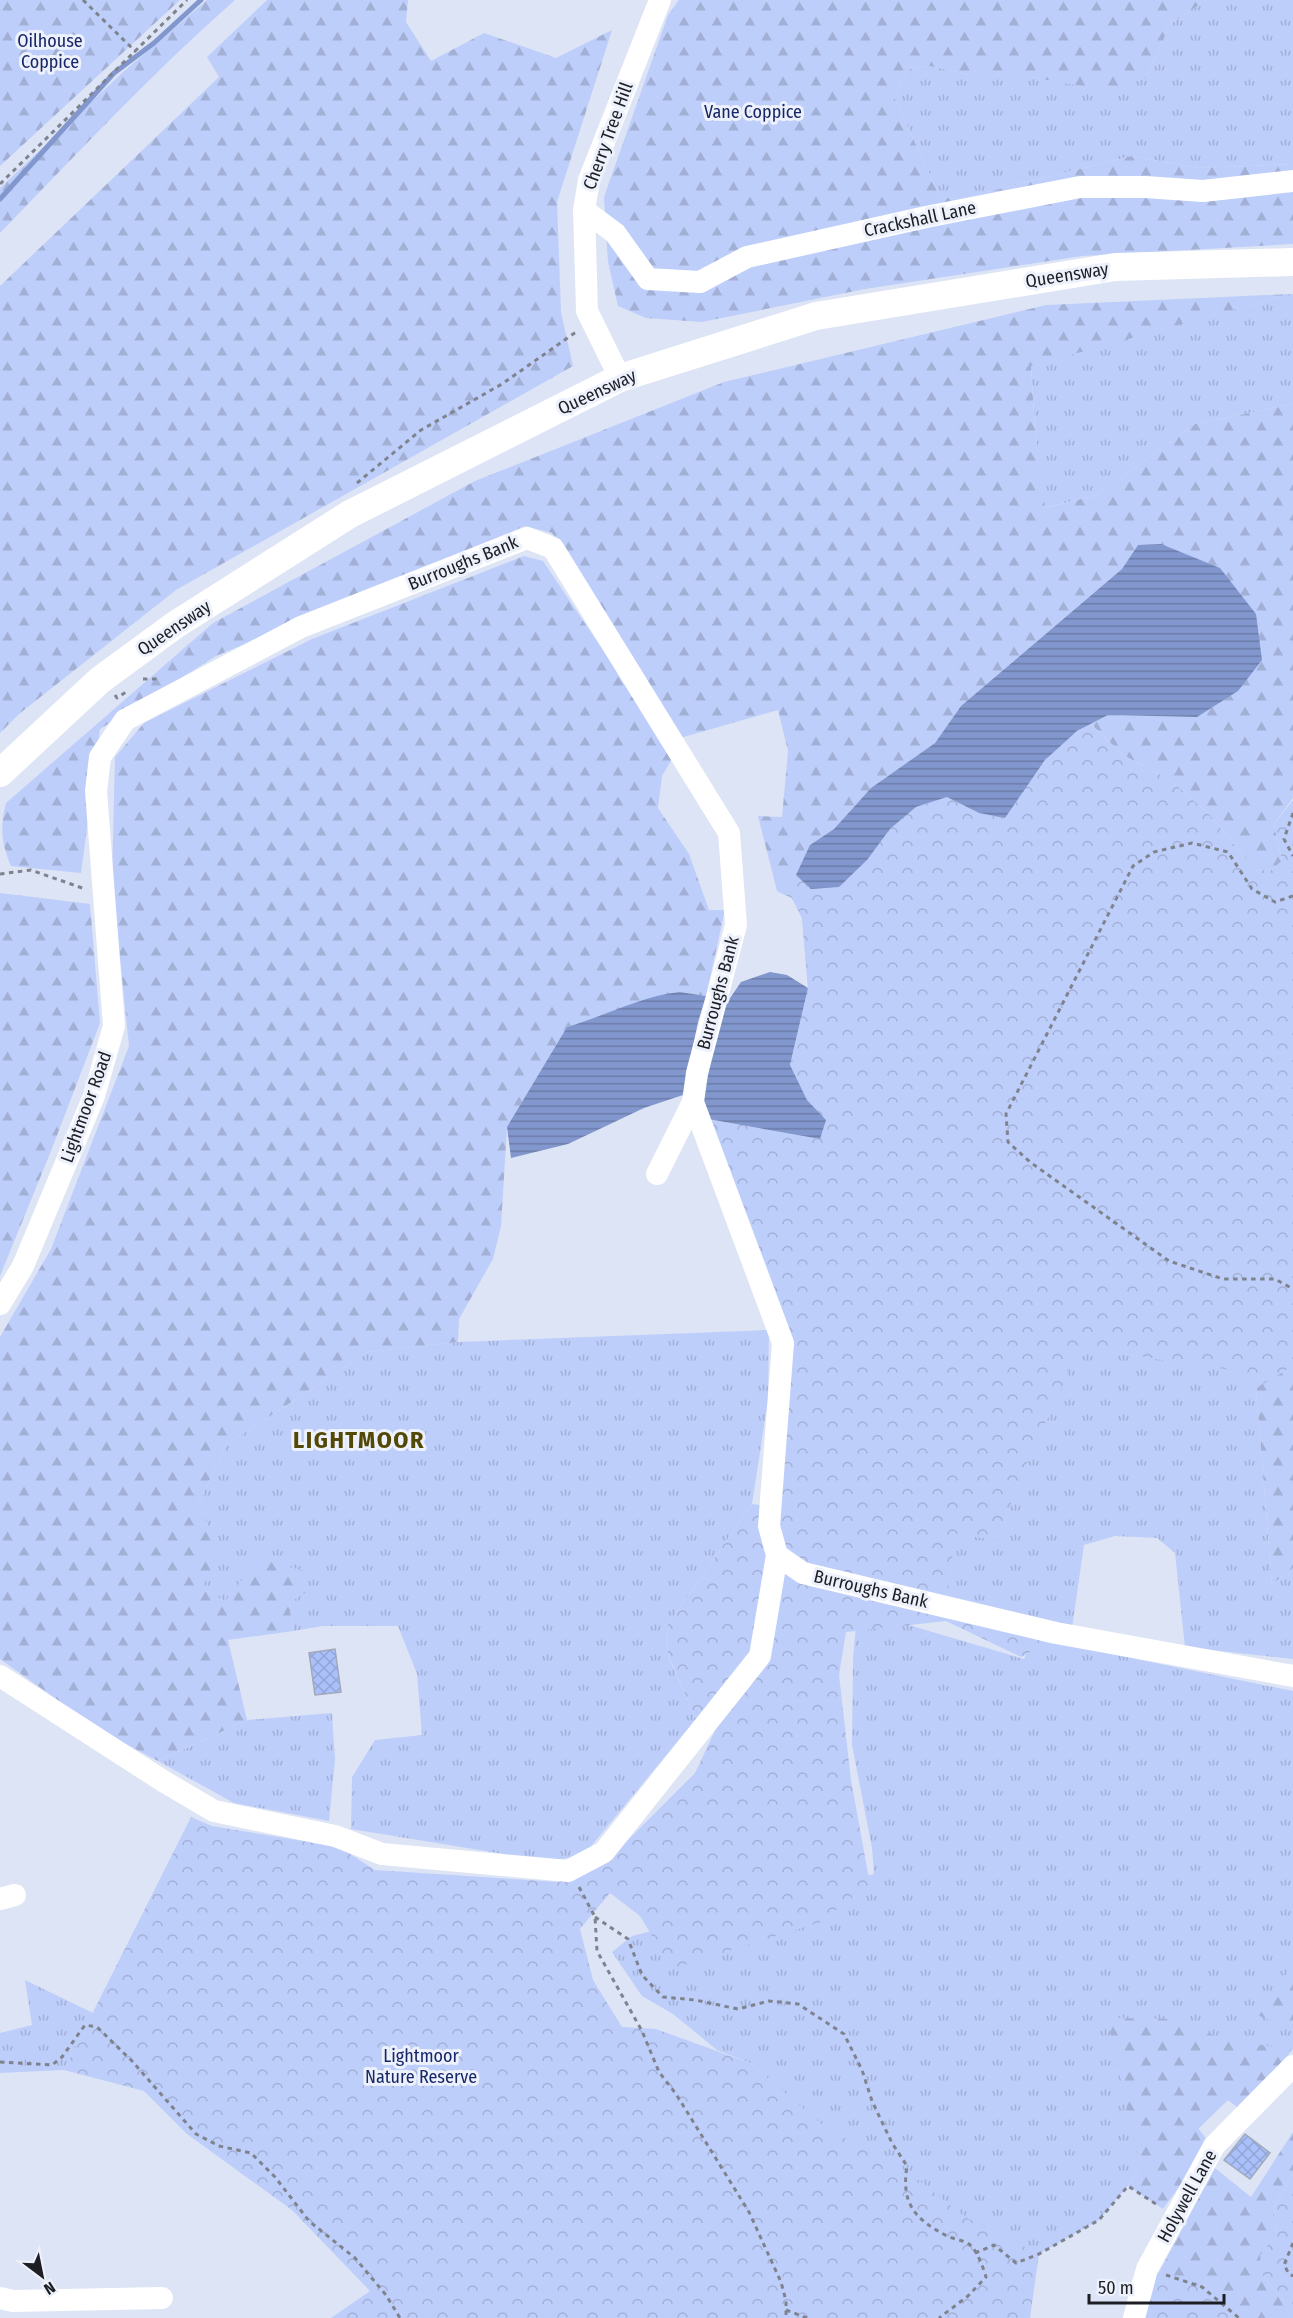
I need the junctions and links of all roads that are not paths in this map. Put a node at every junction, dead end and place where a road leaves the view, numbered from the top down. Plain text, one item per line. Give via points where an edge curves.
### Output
1 (660, 0) edge
2 (1293, 181) edge
3 (584, 210) junction
4 (1293, 262) edge
5 (620, 378) junction
6 (0, 773) edge
7 (104, 896) joint
8 (693, 1102) junction
9 (657, 1174) dead end
10 (0, 1304) edge
11 (777, 1555) junction
12 (0, 1676) edge
13 (1293, 1676) edge
14 (1293, 2066) edge
15 (0, 2298) edge
16 (162, 2298) dead end
17 (1134, 2318) edge

1 - 3 street, Cherry Tree Hill via 589,180
2 - 3 street, Crackshall Lane via 1203,191 1080,187 747,257 700,282 648,279 615,233
3 - 5 street, Cherry Tree Hill via 587,311
4 - 5 main road, Queensway via 1115,267 816,316
5 - 6 main road, Queensway via 350,514 175,625 99,680
7 - 8 street, Burroughs Bank via 96,791 100,756 125,720 301,627 527,538 553,548 729,833 736,925
7 - 10 street, Lightmoor Road via 114,1026 89,1107 23,1266
8 - 9 street
8 - 11 street, Burroughs Bank via 783,1343 769,1526
11 - 12 street via 760,1656 604,1852 568,1871 382,1854 335,1836 214,1811
11 - 13 street, Burroughs Bank via 803,1573 1056,1633
14 - 17 street, Holywell Lane via 1214,2146 1147,2269
15 - 16 street

